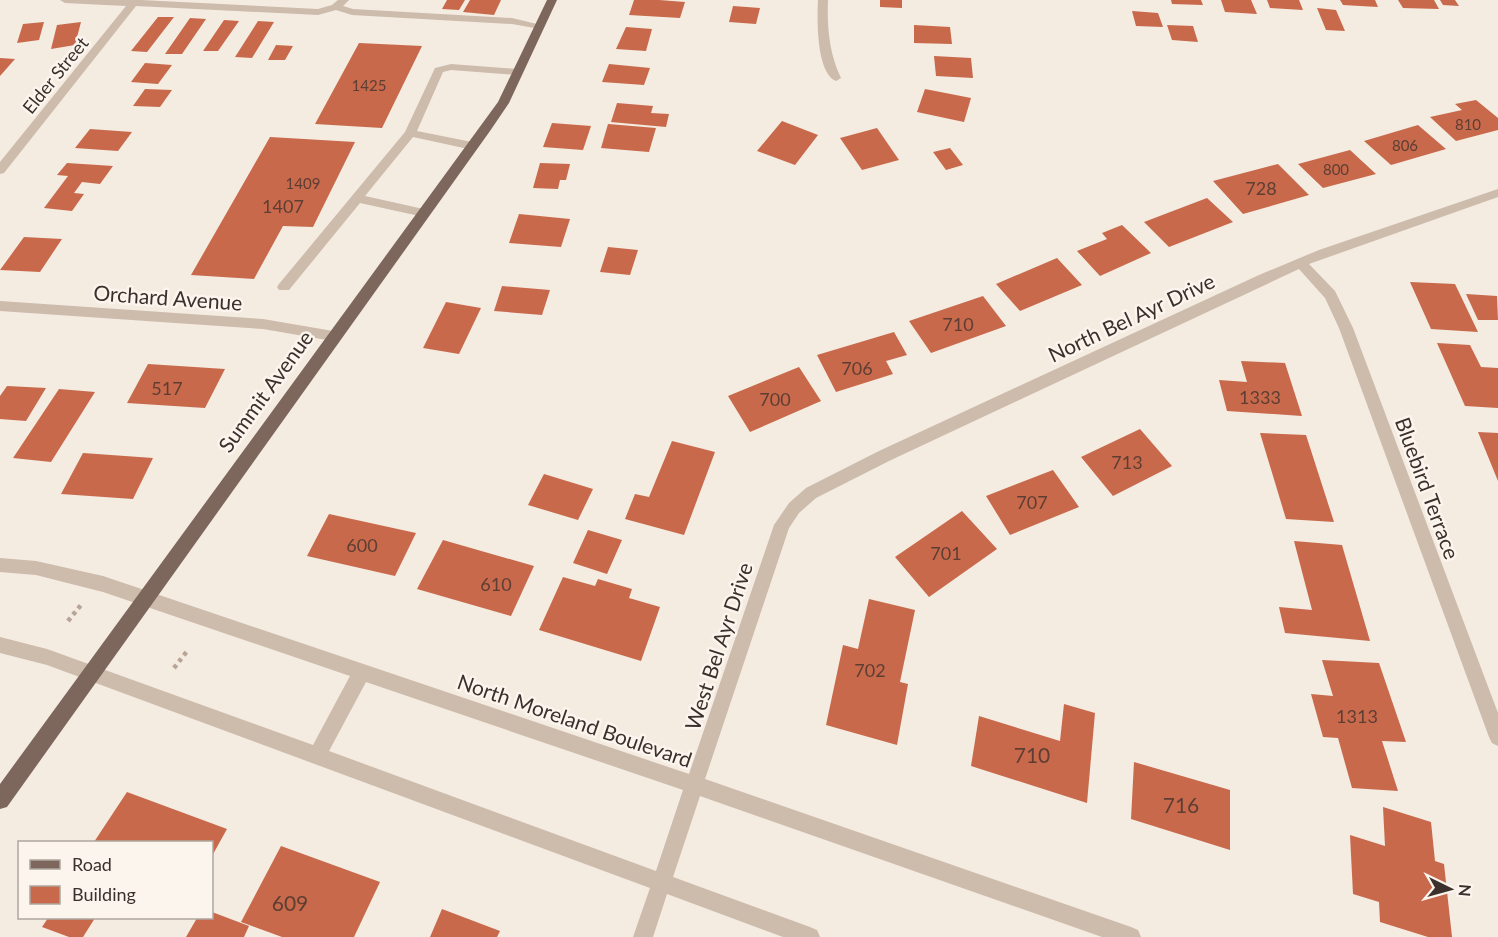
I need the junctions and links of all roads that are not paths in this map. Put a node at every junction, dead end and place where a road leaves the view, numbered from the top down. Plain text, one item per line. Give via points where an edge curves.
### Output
1 (65, 0) edge
2 (552, 0) edge
3 (823, 0) edge
4 (135, 2) edge
5 (340, 4) edge
6 (540, 26) junction
7 (518, 72) junction
8 (836, 78) dead end
9 (410, 133) junction
10 (473, 146) junction
11 (0, 170) edge
12 (1498, 193) edge
13 (357, 198) junction
14 (424, 213) junction
15 (1301, 263) junction
16 (284, 287) dead end
17 (0, 306) edge
18 (333, 336) junction
19 (794, 508) joint
20 (0, 565) edge
21 (144, 598) junction
22 (0, 645) edge
23 (362, 672) junction
24 (91, 673) junction
25 (1498, 737) edge
26 (317, 756) junction
27 (695, 785) junction
28 (0, 800) edge
29 (662, 882) junction
30 (643, 937) edge
31 (810, 937) edge
32 (1131, 937) edge

1 - 4 street
2 - 6 main road, Summit Avenue
3 - 8 street via 822,40
4 - 5 street via 318,12
4 - 11 street, Elder Street
5 - 6 street via 352,12
6 - 7 main road, Summit Avenue
7 - 9 street via 451,67 439,70
7 - 10 main road, Summit Avenue via 503,103
9 - 10 street
9 - 13 street
10 - 14 main road, Summit Avenue
12 - 15 street, North Bel Ayr Drive
13 - 14 street
13 - 16 street
14 - 18 main road, Summit Avenue
15 - 19 street, North Bel Ayr Drive via 884,456 811,493
15 - 25 street, Bluebird Terrace via 1330,296 1346,328
17 - 18 street, Orchard Avenue via 263,324
18 - 21 main road, Summit Avenue
19 - 27 street, West Bel Ayr Drive via 782,525
20 - 21 street, North Moreland Boulevard via 36,568
21 - 23 street, North Moreland Boulevard
21 - 24 main road, Summit Avenue
22 - 24 street
23 - 26 street
23 - 27 street, North Moreland Boulevard
24 - 26 street
24 - 28 main road, Summit Avenue
26 - 29 street
27 - 29 street, West Bel Ayr Drive
27 - 32 street, North Moreland Boulevard
29 - 30 street, West Bel Ayr Drive
29 - 31 street

